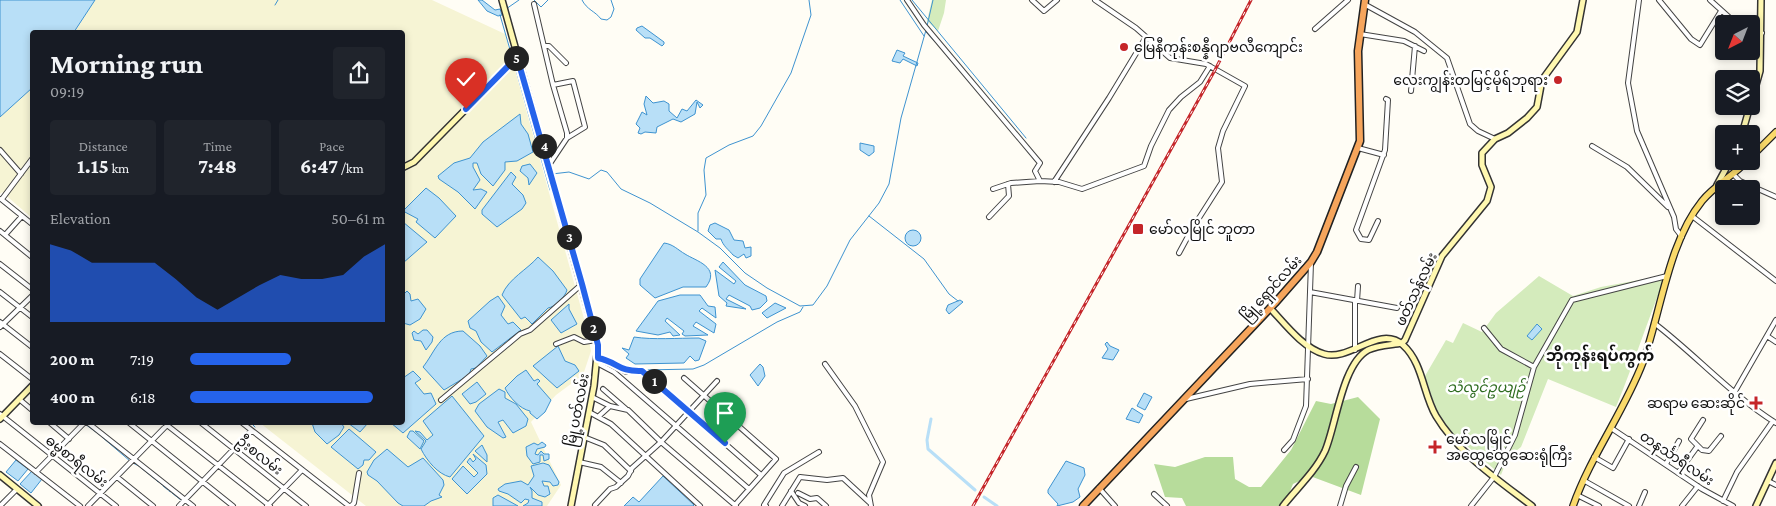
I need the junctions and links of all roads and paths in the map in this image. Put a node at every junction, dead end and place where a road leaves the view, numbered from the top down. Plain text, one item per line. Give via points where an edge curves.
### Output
1 (502, 0) edge
2 (907, 0) edge
3 (1032, 0) edge
4 (1057, 0) edge
5 (1095, 0) edge
6 (1348, 0) edge
7 (1583, 0) edge
8 (1639, 0) edge
9 (1659, 0) edge
10 (1710, 0) edge
11 (1761, 0) edge
12 (1365, 2) edge
13 (534, 4) dead end
14 (1720, 11) junction
15 (1727, 15) edge
16 (1315, 29) dead end
17 (1762, 33) joint
18 (1360, 34) junction
19 (1146, 37) junction
20 (544, 46) junction
21 (1415, 46) junction
22 (1424, 51) dead end
23 (517, 57) junction
24 (566, 63) dead end
25 (1210, 66) junction
26 (553, 86) junction
27 (1411, 91) dead end
28 (1386, 99) dead end
29 (1745, 125) edge
30 (1776, 132) edge
31 (567, 138) junction
32 (1495, 139) junction
33 (1592, 146) dead end
34 (1358, 148) junction
35 (1760, 148) edge
36 (0, 150) edge
37 (1384, 156) junction
38 (30, 162) edge
39 (549, 165) junction
40 (405, 166) edge
41 (1739, 170) edge
42 (21, 174) junction
43 (1734, 175) junction
44 (1727, 180) edge
45 (1040, 181) junction
46 (1054, 182) junction
47 (1008, 184) junction
48 (1715, 188) edge
49 (993, 189) dead end
50 (1776, 197) edge
51 (1, 199) edge
52 (1670, 208) junction
53 (22, 216) junction
54 (1692, 216) junction
55 (989, 217) dead end
56 (1378, 221) dead end
57 (30, 222) edge
58 (2, 235) edge
59 (1682, 237) junction
60 (1179, 253) dead end
61 (30, 256) edge
62 (1311, 262) junction
63 (0, 264) edge
64 (1667, 276) junction
65 (1776, 280) edge
66 (582, 284) junction
67 (1358, 286) dead end
68 (30, 287) edge
69 (0, 292) edge
70 (1310, 292) junction
71 (30, 298) edge
72 (1356, 301) junction
73 (20, 307) junction
74 (1270, 308) junction
75 (1397, 308) dead end
76 (30, 315) edge
77 (1776, 320) edge
78 (1654, 322) junction
79 (1, 324) edge
80 (1484, 328) dead end
81 (1767, 336) junction
82 (596, 340) junction
83 (1776, 342) edge
84 (556, 344) dead end
85 (1402, 344) junction
86 (30, 346) edge
87 (1308, 347) junction
88 (1355, 350) junction
89 (0, 354) edge
90 (597, 360) junction
91 (825, 364) dead end
92 (1534, 367) junction
93 (30, 377) edge
94 (684, 378) dead end
95 (1308, 379) junction
96 (717, 381) dead end
97 (30, 388) edge
98 (603, 389) dead end
99 (1734, 393) junction
100 (703, 396) junction
101 (592, 397) junction
102 (19, 399) junction
103 (1186, 399) junction
104 (441, 400) dead end
105 (610, 406) junction
106 (30, 408) edge
107 (628, 410) junction
108 (689, 411) junction
109 (589, 412) junction
110 (1, 416) edge
111 (599, 416) junction
112 (1703, 420) dead end
113 (1775, 422) edge
114 (52, 425) edge
115 (83, 425) edge
116 (90, 425) edge
117 (132, 425) edge
118 (166, 425) edge
119 (168, 425) edge
120 (204, 425) edge
121 (244, 425) edge
122 (676, 426) junction
123 (1609, 428) junction
124 (251, 431) junction
125 (1721, 436) dead end
126 (584, 437) junction
127 (69, 439) junction
128 (1629, 439) junction
129 (1679, 441) dead end
130 (152, 442) junction
131 (660, 442) junction
132 (0, 444) edge
133 (1697, 447) junction
134 (234, 449) junction
135 (1284, 450) dead end
136 (819, 452) dead end
137 (52, 456) junction
138 (645, 456) junction
139 (1594, 457) junction
140 (133, 461) junction
141 (579, 462) junction
142 (1776, 463) edge
143 (1666, 464) junction
144 (219, 466) junction
145 (1356, 467) dead end
146 (302, 470) junction
147 (631, 471) junction
148 (36, 472) junction
149 (360, 473) dead end
150 (1678, 473) junction
151 (0, 475) edge
152 (761, 475) junction
153 (117, 477) junction
154 (1494, 477) junction
155 (1583, 480) junction
156 (203, 481) junction
157 (1768, 481) junction
158 (621, 482) junction
159 (1776, 485) edge
160 (1698, 486) junction
161 (17, 488) junction
162 (1100, 488) junction
163 (285, 489) junction
164 (749, 489) junction
165 (792, 491) junction
166 (1644, 492) dead end
167 (798, 493) dead end
168 (101, 494) junction
169 (1154, 494) dead end
170 (1576, 495) junction
171 (1723, 501) junction
172 (182, 502) edge
173 (595, 505) edge
174 (869, 505) edge
175 (0, 506) edge
176 (38, 506) edge
177 (80, 506) edge
178 (88, 506) edge
179 (116, 506) edge
180 (153, 506) edge
181 (193, 506) edge
182 (233, 506) edge
183 (268, 506) edge
184 (306, 506) edge
185 (350, 506) edge
186 (571, 506) edge
187 (700, 506) edge
188 (736, 506) edge
189 (766, 506) edge
190 (782, 506) edge
191 (804, 506) edge
192 (826, 506) edge
193 (1083, 506) edge
194 (1115, 506) edge
195 (1166, 506) edge
196 (1283, 506) edge
197 (1340, 506) edge
198 (1471, 506) edge
199 (1532, 506) edge
200 (1572, 506) edge
201 (1599, 506) edge
202 (1629, 506) edge
203 (1639, 506) edge
204 (1682, 506) edge
205 (1733, 506) edge
206 (1756, 506) edge

1 - 23 main road, မြို့ပတ်လမ်း
2 - 45 street via 924,25 1040,163 1035,171
3 - 4 street via 1044,11
5 - 19 street
6 - 16 street
7 - 32 main road via 1577,32 1542,80 1536,107 1508,133
8 - 52 street via 1628,83 1637,131
9 - 14 street via 1691,39 1700,45
10 - 14 street
11 - 17 main road
12 - 18 highway, မြို့ရှောင်လမ်း
12 - 32 street via 1415,32 1447,58 1470,124
13 - 20 street
14 - 15 street
17 - 29 main road via 1760,71
18 - 21 street via 1404,41
18 - 34 highway, မြို့ရှောင်လမ်း via 1361,130
19 - 25 street via 1170,58
19 - 46 street
20 - 24 street via 549,46
20 - 26 street
21 - 22 street
21 - 27 street
23 - 39 main road, မြို့ပတ်လမ်း
23 - 40 main road via 414,162
25 - 46 street via 1200,82 1170,110 1144,166 1082,189
25 - 60 street via 1245,86 1218,148 1222,182
26 - 31 street
26 - 31 street via 573,81 575,88 585,127
28 - 37 street
30 - 35 main road
31 - 39 street
32 - 85 main road, ဖတ်သန်လမ်း via 1480,159 1491,187 1487,201 1442,256
33 - 52 street via 1627,167
34 - 37 street
34 - 62 highway, မြို့ရှောင်လမ်း
36 - 42 street
37 - 56 street via 1356,230 1361,239 1369,240
38 - 42 street
39 - 66 main road, မြို့ပတ်လမ်း
41 - 43 main road
42 - 51 street
43 - 44 main road
43 - 50 street via 1740,181
45 - 46 street
45 - 47 street
47 - 49 street
47 - 55 street via 1009,196
48 - 54 main road
51 - 53 street
52 - 59 street via 1676,230
53 - 57 street
53 - 58 street
54 - 59 main road
54 - 65 street
58 - 61 street
59 - 64 main road
62 - 70 street
62 - 74 highway, မြို့ရှောင်လမ်း
63 - 68 street
64 - 78 main road
64 - 92 street via 1572,300
66 - 82 main road, မြို့ပတ်လမ်း
66 - 104 street
67 - 72 street
69 - 73 street
70 - 72 street
70 - 87 street
71 - 73 street
72 - 75 street
72 - 88 street
73 - 76 street
73 - 79 street
74 - 87 main road
74 - 103 highway, မြို့ရှောင်လမ်း
77 - 81 street
78 - 99 street
78 - 123 main road via 1643,362
79 - 86 street
80 - 92 street via 1501,349
81 - 83 street
81 - 99 street
82 - 84 street via 584,342 571,337
82 - 90 main road, မြို့ပတ်လမ်း
85 - 88 main road via 1382,338
85 - 154 main road via 1415,358 1435,414 1449,436
85 - 196 main road, ဖတ်သန်လမ်း via 1377,347 1358,357 1336,407 1325,450 1314,470
87 - 88 main road via 1336,356
87 - 95 street
89 - 93 street
90 - 101 main road, မြို့ပတ်လမ်း
90 - 108 street via 607,360 626,372 642,371
90 - 122 street
91 - 174 street via 856,406 883,462 869,495
92 - 154 street via 1514,435
94 - 100 street
95 - 103 street via 1250,384
95 - 135 street via 1306,406 1293,440
96 - 100 street
97 - 102 main road
98 - 107 street
99 - 113 street
100 - 108 street
100 - 152 street via 776,459
101 - 105 street
101 - 109 main road, မြို့ပတ်လမ်း
102 - 106 street
102 - 110 main road
103 - 162 highway, မြို့ရှောင်လမ်း
105 - 107 street
105 - 111 street
107 - 131 street
108 - 122 street
108 - 152 street
109 - 111 street
109 - 126 main road, မြို့ပတ်လမ်း
110 - 137 street, ဓမ္မစာရီလမ်း
111 - 138 street
112 - 133 street via 1691,439
113 - 171 street via 1737,472
114 - 127 street
115 - 127 street
116 - 140 street
117 - 130 street
118 - 130 street
119 - 144 street
120 - 134 street, ဦးစလမ်း
121 - 124 street
122 - 131 street
122 - 164 street
123 - 128 street, တနင်္သာရီလမ်း
123 - 139 main road
124 - 134 street
124 - 146 street
125 - 133 street via 1709,451
126 - 141 main road, မြို့ပတ်လမ်း
126 - 147 street via 604,445
127 - 137 street
128 - 139 street via 1613,468
128 - 143 street, တနင်္သာရီလမ်း
129 - 143 street
130 - 140 street
130 - 156 street
131 - 138 street
131 - 188 street
132 - 148 street
133 - 150 street
134 - 144 street
134 - 163 street, ဦးစလမ်း
136 - 189 street via 784,473 764,504
137 - 148 street
137 - 168 street, ဓမ္မစာရီလမ်း
138 - 147 street
138 - 187 street
139 - 155 main road
140 - 153 street
140 - 172 street
141 - 158 street via 601,467
141 - 186 main road, မြို့ပတ်လမ်း
142 - 157 main road
143 - 150 street, တနင်္သာရီလမ်း
144 - 156 street
144 - 183 street
145 - 197 street
146 - 163 street
146 - 185 street
147 - 158 street
148 - 177 street
149 - 185 street via 354,503
150 - 160 street, တနင်္သာရီလမ်း
151 - 161 main road
152 - 164 street
153 - 168 street
153 - 180 street
154 - 198 street
154 - 199 main road
155 - 170 main road
155 - 202 street
156 - 172 street
156 - 182 street
157 - 159 street
157 - 206 main road
158 - 173 street
160 - 171 street, တနင်္သာရီလမ်း
160 - 204 street
161 - 175 street
161 - 176 main road
162 - 193 highway, မြို့ရှောင်လမ်း
162 - 194 street
163 - 183 street
163 - 184 street, ဦးစလမ်း
164 - 188 street
165 - 174 street via 800,477 843,478
165 - 190 street
165 - 191 street
166 - 203 street
167 - 192 street via 810,499 817,498
168 - 178 street
168 - 179 street, ဓမ္မစာရီလမ်း
169 - 195 street
170 - 200 main road
170 - 201 street
171 - 205 street, တနင်္သာရီလမ်း
172 - 181 street

